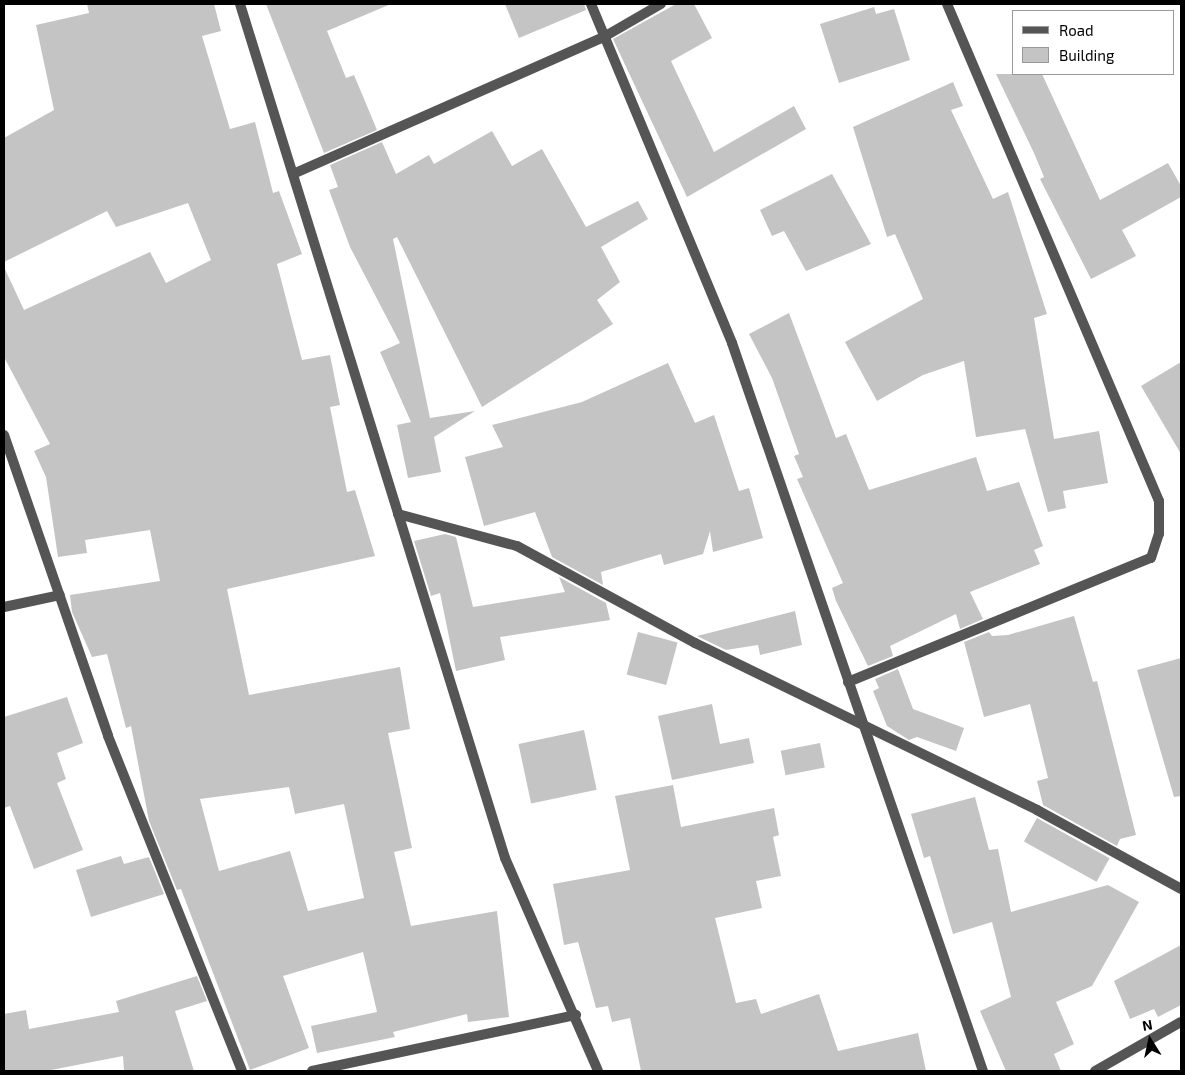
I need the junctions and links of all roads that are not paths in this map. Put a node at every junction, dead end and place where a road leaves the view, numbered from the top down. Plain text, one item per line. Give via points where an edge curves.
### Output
1 (240, 4) edge
2 (591, 4) edge
3 (661, 4) edge
4 (947, 4) edge
5 (602, 38) junction
6 (293, 174) junction
7 (4, 435) edge
8 (398, 514) junction
9 (60, 595) junction
10 (4, 607) edge
11 (848, 682) junction
12 (864, 728) junction
13 (1181, 889) edge
14 (576, 1015) junction
15 (1181, 1022) edge
16 (242, 1071) edge
17 (312, 1071) edge
18 (598, 1071) edge
19 (983, 1071) edge
20 (1095, 1071) edge

1 - 6 street
2 - 5 street
3 - 5 street
4 - 11 street via 1159,501 1159,534 1151,558
5 - 6 street
5 - 11 street via 732,343
6 - 8 street
7 - 9 street
8 - 12 street via 517,546
8 - 14 street via 505,858
9 - 10 street
9 - 16 street via 108,736
11 - 12 street
12 - 13 street via 1037,810
12 - 19 street
14 - 17 street
14 - 18 street
15 - 20 street

